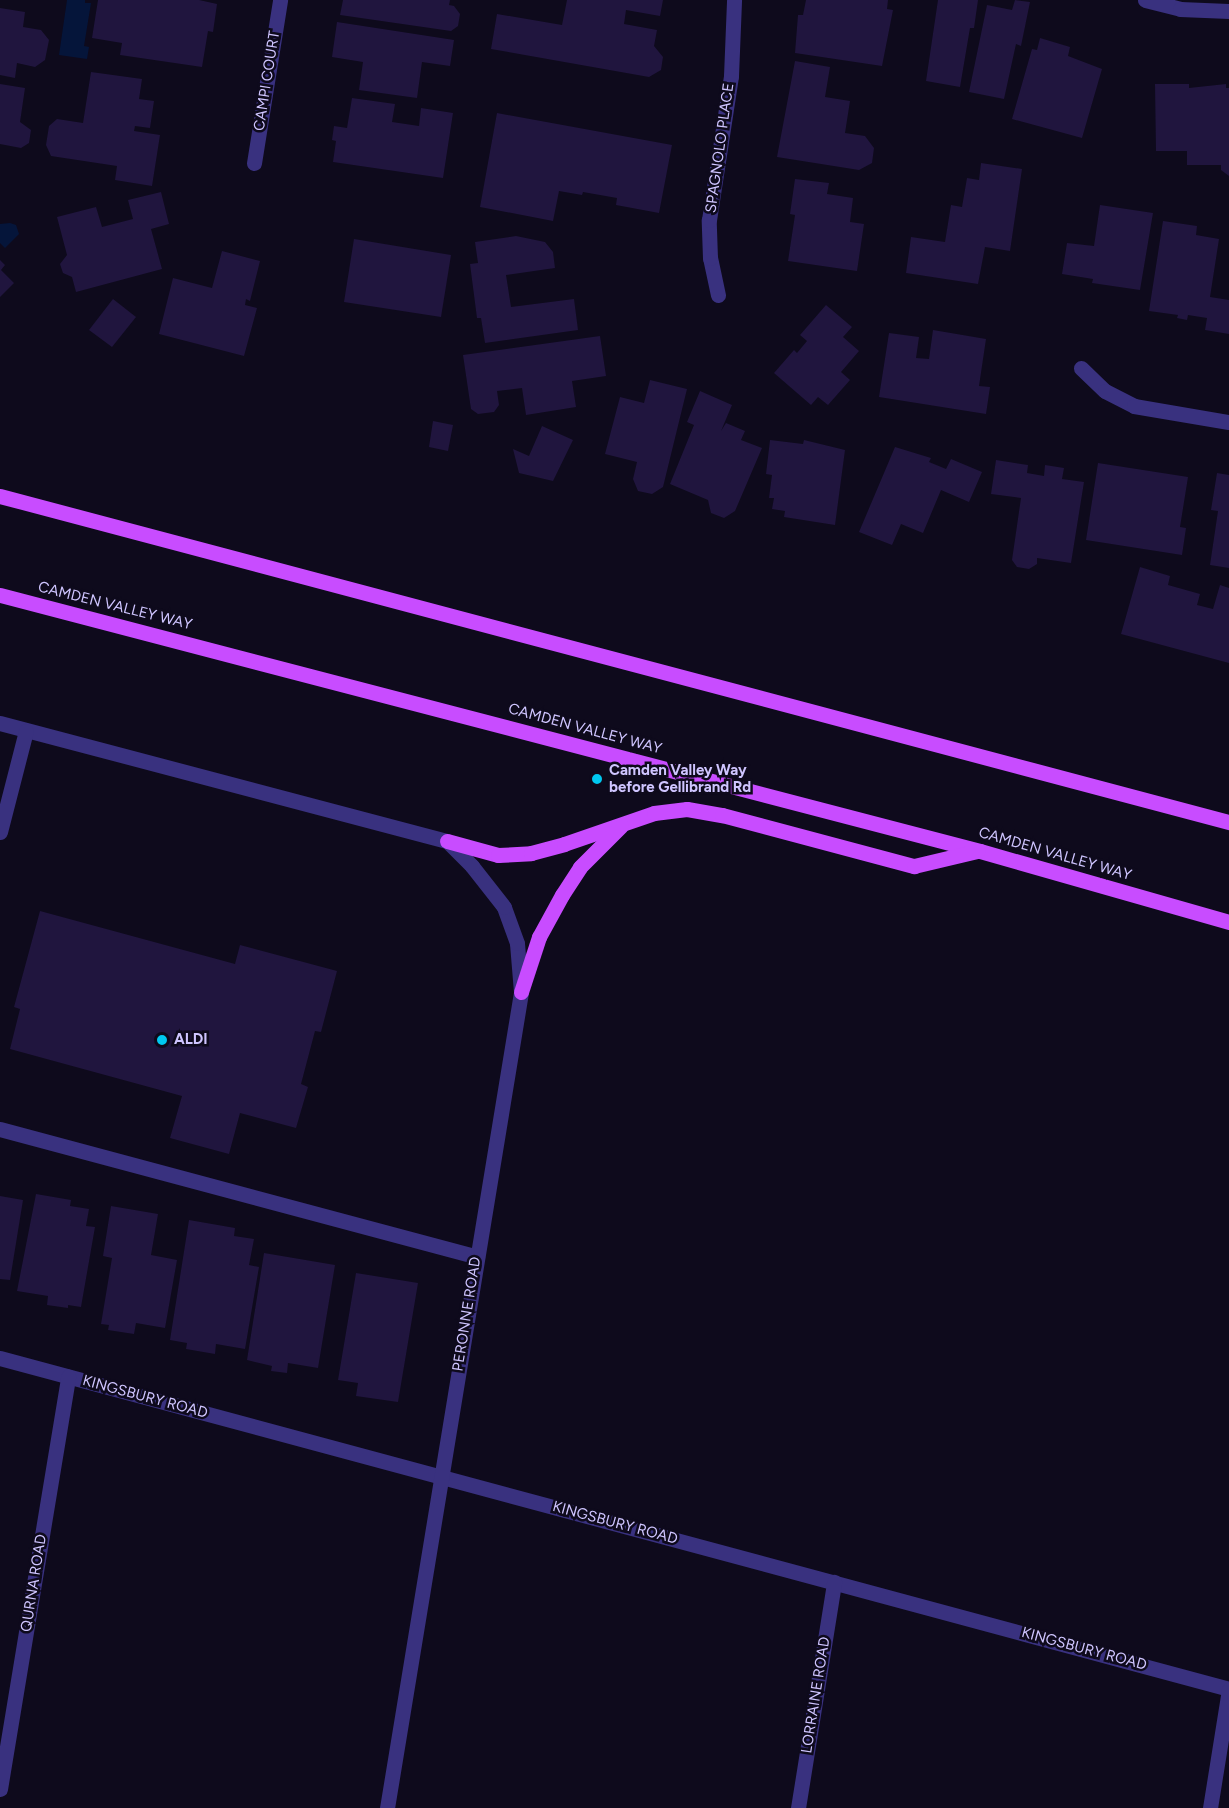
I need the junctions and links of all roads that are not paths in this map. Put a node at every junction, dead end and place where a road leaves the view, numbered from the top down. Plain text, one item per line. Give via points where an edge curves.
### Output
1 (280, 0) edge
2 (734, 0) edge
3 (1145, 0) edge
4 (1229, 11) edge
5 (254, 163) dead end
6 (718, 295) dead end
7 (1081, 368) dead end
8 (1229, 422) edge
9 (0, 496) edge
10 (0, 595) edge
11 (0, 723) edge
12 (26, 731) junction
13 (626, 822) junction
14 (1229, 822) edge
15 (0, 832) edge
16 (447, 841) junction
17 (980, 851) junction
18 (1229, 922) edge
19 (521, 992) junction
20 (0, 1129) edge
21 (477, 1257) junction
22 (0, 1358) edge
23 (68, 1377) junction
24 (440, 1477) junction
25 (834, 1582) junction
26 (1229, 1689) edge
27 (0, 1790) edge
28 (387, 1808) edge
29 (798, 1808) edge
30 (1210, 1808) edge

1 - 5 street, CAMPI COURT
2 - 6 street, SPAGNOLO PLACE via 731,76 709,230
3 - 4 street via 1180,9
7 - 8 street via 1106,391 1134,406
9 - 14 main road
10 - 17 main road, CAMDEN VALLEY WAY
11 - 12 street
12 - 15 street
12 - 16 street
13 - 16 main road via 531,853 498,855
13 - 17 main road via 687,809 722,814 914,866
13 - 19 main road via 580,867 562,895 539,937
16 - 19 street, PERONNE ROAD via 504,907 517,944
17 - 18 main road, CAMDEN VALLEY WAY
19 - 21 street, PERONNE ROAD
20 - 21 street
21 - 24 street, PERONNE ROAD
22 - 23 street, KINGSBURY ROAD
23 - 24 street, KINGSBURY ROAD
23 - 27 street, QURNA ROAD
24 - 25 street, KINGSBURY ROAD
24 - 28 street, PERONNE ROAD
25 - 26 street, KINGSBURY ROAD
25 - 29 street, LORRAINE ROAD
26 - 30 street

